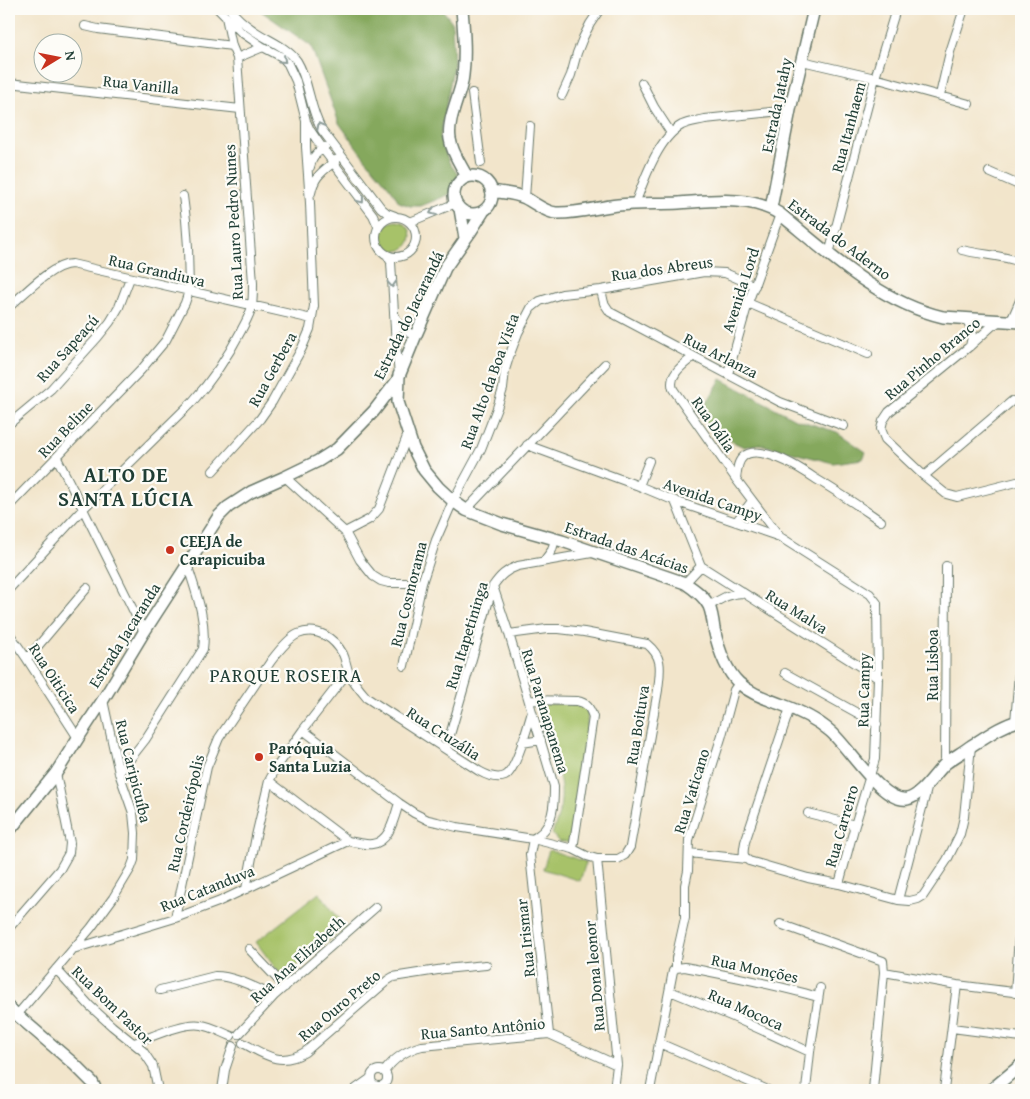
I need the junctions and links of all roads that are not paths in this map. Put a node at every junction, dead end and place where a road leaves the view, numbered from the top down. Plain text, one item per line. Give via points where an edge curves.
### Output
1 (218, 9) edge
2 (230, 9) edge
3 (462, 9) edge
4 (600, 9) edge
5 (814, 9) edge
6 (896, 9) edge
7 (964, 9) edge
8 (226, 17) junction
9 (85, 26) dead end
10 (232, 46) junction
11 (263, 47) junction
12 (237, 58) junction
13 (802, 61) junction
14 (875, 78) junction
15 (9, 83) edge
16 (642, 83) dead end
17 (472, 93) dead end
18 (562, 94) dead end
19 (940, 95) junction
20 (969, 104) dead end
21 (240, 109) junction
22 (790, 110) junction
23 (306, 120) junction
24 (530, 126) dead end
25 (672, 133) junction
26 (332, 144) junction
27 (323, 149) junction
28 (341, 156) junction
29 (333, 162) junction
30 (481, 163) dead end
31 (308, 172) junction
32 (989, 172) dead end
33 (468, 177) junction
34 (1021, 186) edge
35 (491, 192) junction
36 (183, 196) dead end
37 (525, 198) junction
38 (310, 202) junction
39 (635, 204) junction
40 (458, 206) junction
41 (775, 211) junction
42 (483, 212) junction
43 (395, 216) junction
44 (410, 222) junction
45 (378, 226) junction
46 (465, 238) junction
47 (962, 250) dead end
48 (829, 254) junction
49 (387, 255) junction
50 (1021, 262) edge
51 (130, 278) junction
52 (755, 286) junction
53 (601, 290) junction
54 (188, 291) junction
55 (1021, 298) edge
56 (748, 303) junction
57 (252, 306) junction
58 (9, 307) edge
59 (394, 315) junction
60 (966, 319) junction
61 (312, 320) junction
62 (1011, 321) edge
63 (415, 336) junction
64 (970, 346) junction
65 (868, 354) dead end
66 (693, 357) junction
67 (605, 364) dead end
68 (728, 374) junction
69 (399, 375) junction
70 (1012, 401) dead end
71 (9, 424) edge
72 (844, 426) dead end
73 (408, 434) junction
74 (527, 444) junction
75 (57, 458) junction
76 (649, 461) dead end
77 (213, 471) dead end
78 (924, 476) junction
79 (285, 477) junction
80 (736, 479) junction
81 (1021, 481) edge
82 (639, 486) junction
83 (453, 501) junction
84 (752, 501) junction
85 (675, 502) junction
86 (9, 506) edge
87 (83, 509) junction
88 (466, 510) junction
89 (881, 521) dead end
90 (736, 522) junction
91 (345, 532) junction
92 (780, 537) junction
93 (555, 539) junction
94 (594, 553) junction
95 (544, 561) junction
96 (187, 564) junction
97 (701, 566) junction
98 (946, 566) dead end
99 (422, 583) junction
100 (685, 583) junction
101 (493, 586) junction
102 (87, 588) dead end
103 (9, 589) edge
104 (743, 593) junction
105 (877, 603) joint
106 (709, 606) junction
107 (144, 632) junction
108 (9, 633) edge
109 (509, 634) junction
110 (1021, 649) edge
111 (27, 659) junction
112 (404, 666) dead end
113 (348, 672) junction
114 (785, 672) dead end
115 (878, 678) junction
116 (739, 683) junction
117 (103, 700) junction
118 (529, 700) junction
119 (790, 708) junction
120 (532, 712) junction
121 (1018, 721) edge
122 (877, 724) junction
123 (304, 730) junction
124 (78, 738) junction
125 (541, 740) junction
126 (522, 743) junction
127 (971, 746) junction
128 (446, 749) junction
129 (945, 764) junction
130 (120, 773) junction
131 (56, 774) junction
132 (870, 777) junction
133 (269, 781) junction
134 (929, 783) junction
135 (399, 803) junction
136 (808, 813) dead end
137 (855, 825) junction
138 (9, 832) edge
139 (533, 839) junction
140 (348, 841) junction
141 (573, 849) junction
142 (689, 853) junction
143 (597, 859) junction
144 (747, 860) junction
145 (839, 884) junction
146 (246, 889) junction
147 (898, 900) junction
148 (376, 907) dead end
149 (1021, 908) edge
150 (175, 918) junction
151 (780, 924) dead end
152 (9, 928) edge
153 (72, 949) junction
154 (249, 949) dead end
155 (486, 965) dead end
156 (676, 968) junction
157 (56, 970) junction
158 (884, 972) junction
159 (957, 985) junction
160 (285, 987) junction
161 (160, 990) dead end
162 (670, 991) junction
163 (1018, 993) edge
164 (274, 996) junction
165 (13, 1012) edge
166 (952, 1028) junction
167 (239, 1034) junction
168 (549, 1034) junction
169 (230, 1036) junction
170 (1021, 1036) edge
171 (243, 1043) junction
172 (659, 1043) junction
173 (134, 1044) junction
174 (233, 1046) junction
175 (810, 1052) junction
176 (617, 1065) junction
177 (1021, 1065) edge
178 (384, 1072) junction
179 (371, 1078) junction
180 (382, 1088) edge
181 (96, 1090) edge
182 (158, 1090) edge
183 (222, 1090) edge
184 (354, 1090) edge
185 (614, 1090) edge
186 (650, 1090) edge
187 (768, 1090) edge
188 (806, 1090) edge
189 (873, 1090) edge
190 (944, 1090) edge
191 (991, 1090) edge

1 - 8 street
26 -> 2 street via 318,124 296,61 288,51 246,25
3 - 33 main road via 462,84 449,132 451,147
4 - 18 street via 577,53
5 - 13 main road, Estrada Jatahy
6 - 14 street, Rua Itanhaem
7 - 19 street
8 - 10 street, Rua Lauro Pedro Nunes
8 - 11 street
9 - 10 street
10 - 12 street, Rua Lauro Pedro Nunes
11 - 12 street
11 -> 23 street via 288,64
12 - 21 street, Rua Lauro Pedro Nunes
13 - 14 street
13 - 22 main road, Estrada Jatahy
14 - 19 street
14 - 48 street, Rua Itanhaem
15 - 21 street, Rua Vanilla
16 - 25 street via 654,108
17 - 30 street
19 - 20 street
21 - 57 street, Rua Lauro Pedro Nunes
22 - 25 street via 692,122
22 - 41 main road, Estrada Jatahy
23 - 27 street
23 - 31 street, Rua Gerbera
24 - 37 street
25 - 39 street via 650,165
26 - 27 street
26 - 28 street
27 - 29 street
27 - 31 street via 312,160
28 - 29 street, Rua Gerbera
28 - 43 street via 381,208
29 - 38 street, Rua Gerbera via 315,180
29 -> 45 street
31 - 38 street, Rua Gerbera
32 - 34 street
33 - 35 main road via 483,179
33 - 40 main road via 455,190
35 - 37 main road, Estrada do Aderno
35 - 42 main road via 492,199
36 - 54 street
37 - 39 main road, Estrada do Aderno via 557,212
38 - 61 street, Rua Gerbera
39 - 41 main road, Estrada do Aderno via 717,200 747,202
40 - 42 main road via 471,214
40 -> 44 street
40 - 46 main road
41 - 48 main road, Estrada do Aderno
41 - 52 street, Avenida Lord
42 - 46 main road, Estrada do Jacarandá
43 - 44 street
43 - 45 street
44 - 49 street via 416,233 411,251 399,257
45 - 49 street via 378,246
46 - 63 main road, Estrada do Jacarandá via 445,268
47 - 50 street
48 - 60 main road, Estrada do Aderno via 897,301 931,314
49 -> 59 street via 391,262
51 - 54 street, Rua Grandiuva
51 - 58 street, Rua Grandiuva via 67,264 52,271
51 - 71 street, Rua Sapeaçú via 119,307 98,338 51,389
52 - 53 street, Rua dos Abreus via 725,273 704,272
52 - 56 street, Avenida Lord
53 - 66 street, Rua Arlanza via 610,312
53 - 83 street, Rua Alto da Boa Vista via 562,294 540,301 531,308 510,354 503,389 484,441
54 - 57 street, Rua Grandiuva
54 - 75 street, Rua Beline via 166,340
55 - 62 street
56 - 65 street
56 - 68 street, Avenida Lord
57 - 61 street, Rua Grandiuva
57 - 87 street, Rua Lauro Pedro Nunes via 223,362 207,385
59 - 63 street via 400,326
59 - 69 street
60 - 62 main road, Estrada do Aderno
60 - 64 street via 972,331
61 - 77 street, Rua Gerbera via 302,348 272,402
62 - 64 street, Rua Pinho Branco via 992,326
63 - 69 main road, Estrada do Jacarandá
64 - 78 street, Rua Pinho Branco via 888,412 883,421 881,428 886,439
66 - 68 street, Rua Arlanza
66 - 80 street, Rua Dália via 672,379 672,385
67 - 74 street
68 - 72 street, Rua Arlanza via 780,402
69 - 73 main road, Estrada das Acácias via 398,402
69 - 79 main road, Estrada do Jacarandá via 374,410 336,449
70 - 78 street
73 - 83 main road, Estrada das Acácias via 424,470
73 - 91 street via 378,509 370,519
74 - 82 street, Avenida Campy
74 - 88 street
75 - 86 street, Rua Beline
75 - 87 street
76 - 82 street
78 - 81 street, Rua Pinho Branco via 946,494 957,497
79 - 91 street
79 - 96 main road, Estrada Jacaranda via 251,492 228,507
80 - 84 street, Rua Dália
80 - 89 street, Rua Dália via 741,459 753,452 762,453 790,463
82 - 85 street, Avenida Campy
83 - 88 main road, Estrada das Acácias
83 - 99 street, Rua Cosmorama
84 - 90 street
84 - 92 street, Rua Dália
85 - 90 street, Avenida Campy
85 - 97 street
87 - 103 street, Rua Lauro Pedro Nunes
87 - 107 street
88 - 93 main road, Estrada das Acácias
90 - 92 street, Avenida Campy
91 - 99 street via 373,576 389,583
92 - 105 street, Avenida Campy via 870,594
93 - 94 main road, Estrada das Acácias
93 - 95 street
94 - 95 street, Rua Itapetininga
94 - 100 main road, Estrada das Acácias
95 - 101 street, Rua Itapetininga via 510,569
96 - 107 main road, Estrada Jacaranda
96 - 130 street via 202,614 203,649
97 - 100 street
97 - 104 street, Rua Malva
98 - 129 street, Rua Lisboa
99 - 112 street, Rua Cosmorama
100 - 106 main road, Estrada das Acácias
101 - 109 street, Rua Paranapanema
101 - 128 street, Rua Itapetininga
102 - 111 street
104 - 106 street via 725,596
104 - 115 street, Rua Malva
105 - 115 street, Rua Campy
106 - 116 main road via 727,665
107 - 117 main road, Estrada Jacaranda
108 - 111 street, Rua Oiticica
109 - 118 street, Rua Paranapanema
109 - 143 street, Rua Boituva via 547,629 584,632 647,644 659,657 658,690 630,847 625,856 618,859
110 - 121 street
111 - 124 street, Rua Oiticica
113 - 123 street
113 - 128 street, Rua Cruzália via 367,698
113 - 150 street, Rua Cordeirópolis via 344,657 332,641 321,633 311,632 297,634 268,666 219,738 209,761
114 - 122 street
115 - 122 street, Rua Campy
116 - 119 main road via 757,696
116 - 142 street, Rua Vaticano via 734,690 689,840
117 - 124 main road, Estrada Jacaranda
117 - 130 street, Rua Caripicuíba
118 - 120 street, Rua Paranapanema
118 - 141 street via 582,702 588,705 593,717
119 - 132 main road via 829,730
119 - 144 street via 746,842 743,854
120 - 125 street, Rua Paranapanema
120 - 126 street, Rua Cruzália
121 - 127 main road via 990,733
122 - 132 street, Rua Campy via 875,759
123 - 133 street
123 - 135 street, Rua Boituva
124 - 131 main road, Estrada Jacaranda
125 - 126 street
125 - 139 street, Rua Paranapanema via 554,786 554,803 550,821
126 - 128 street, Rua Cruzália via 511,771 504,777 488,776
127 - 129 main road
127 - 147 street via 960,834 923,896 910,901
129 - 134 main road
130 - 153 street, Rua Caripicuíba via 133,813 134,860 113,898
131 - 138 main road, Estrada Jacaranda
131 - 152 street via 70,843 69,853 60,869
132 - 134 main road via 900,799 910,798
132 - 137 street, Rua Carreiro
133 - 140 street
133 - 146 street
134 - 147 street
135 - 139 street, Rua Boituva via 428,820 457,828
135 - 140 street via 387,836 379,843
136 - 137 street
137 - 145 street, Rua Carreiro
139 - 141 street, Rua Boituva
139 - 168 street, Rua Irismar via 530,855
140 - 146 street, Rua Catanduva
141 - 143 street, Rua Boituva
142 - 144 street
142 - 156 street, Rua Vaticano
143 - 176 street, Rua Dona leonor
144 - 145 street
145 - 147 street
146 - 150 street, Rua Catanduva
148 - 160 street, Rua Ana Elizabeth
149 - 163 street
150 - 153 street, Rua Catanduva
151 - 158 street via 883,961
153 - 157 street, Rua Caripicuíba
154 - 160 street
155 - 171 street, Rua Ouro Preto via 393,977 305,1052 293,1058 278,1059
156 - 162 street, Rua Vaticano
156 - 175 street, Rua Monções via 819,992
157 - 165 street, Rua Caripicuíba
157 - 173 street, Rua Bom Pastor via 90,1006
158 - 159 street
158 - 189 street
159 - 163 street
159 - 166 street
160 - 164 street, Rua Ana Elizabeth
161 - 164 street via 221,976
162 - 172 street, Rua Vaticano
162 - 175 street, Rua Mococa
164 - 167 street, Rua Ana Elizabeth
165 - 181 main road via 75,1065
166 - 170 street
166 - 190 street
167 - 169 street
167 - 171 street
168 - 176 street, Rua Santo Antônio
168 - 178 street, Rua Santo Antônio via 422,1046 396,1058
169 - 173 street via 196,1024
169 - 174 street
171 - 174 street via 240,1047
172 - 186 street, Rua Vaticano
172 - 187 street
173 - 182 street, Rua Bom Pastor via 153,1066
174 - 183 street
175 - 188 street
176 - 185 street, Rua Dona leonor
177 - 191 main road
178 - 179 street via 375,1071
178 - 180 street via 387,1079
179 - 180 street
179 - 184 street

